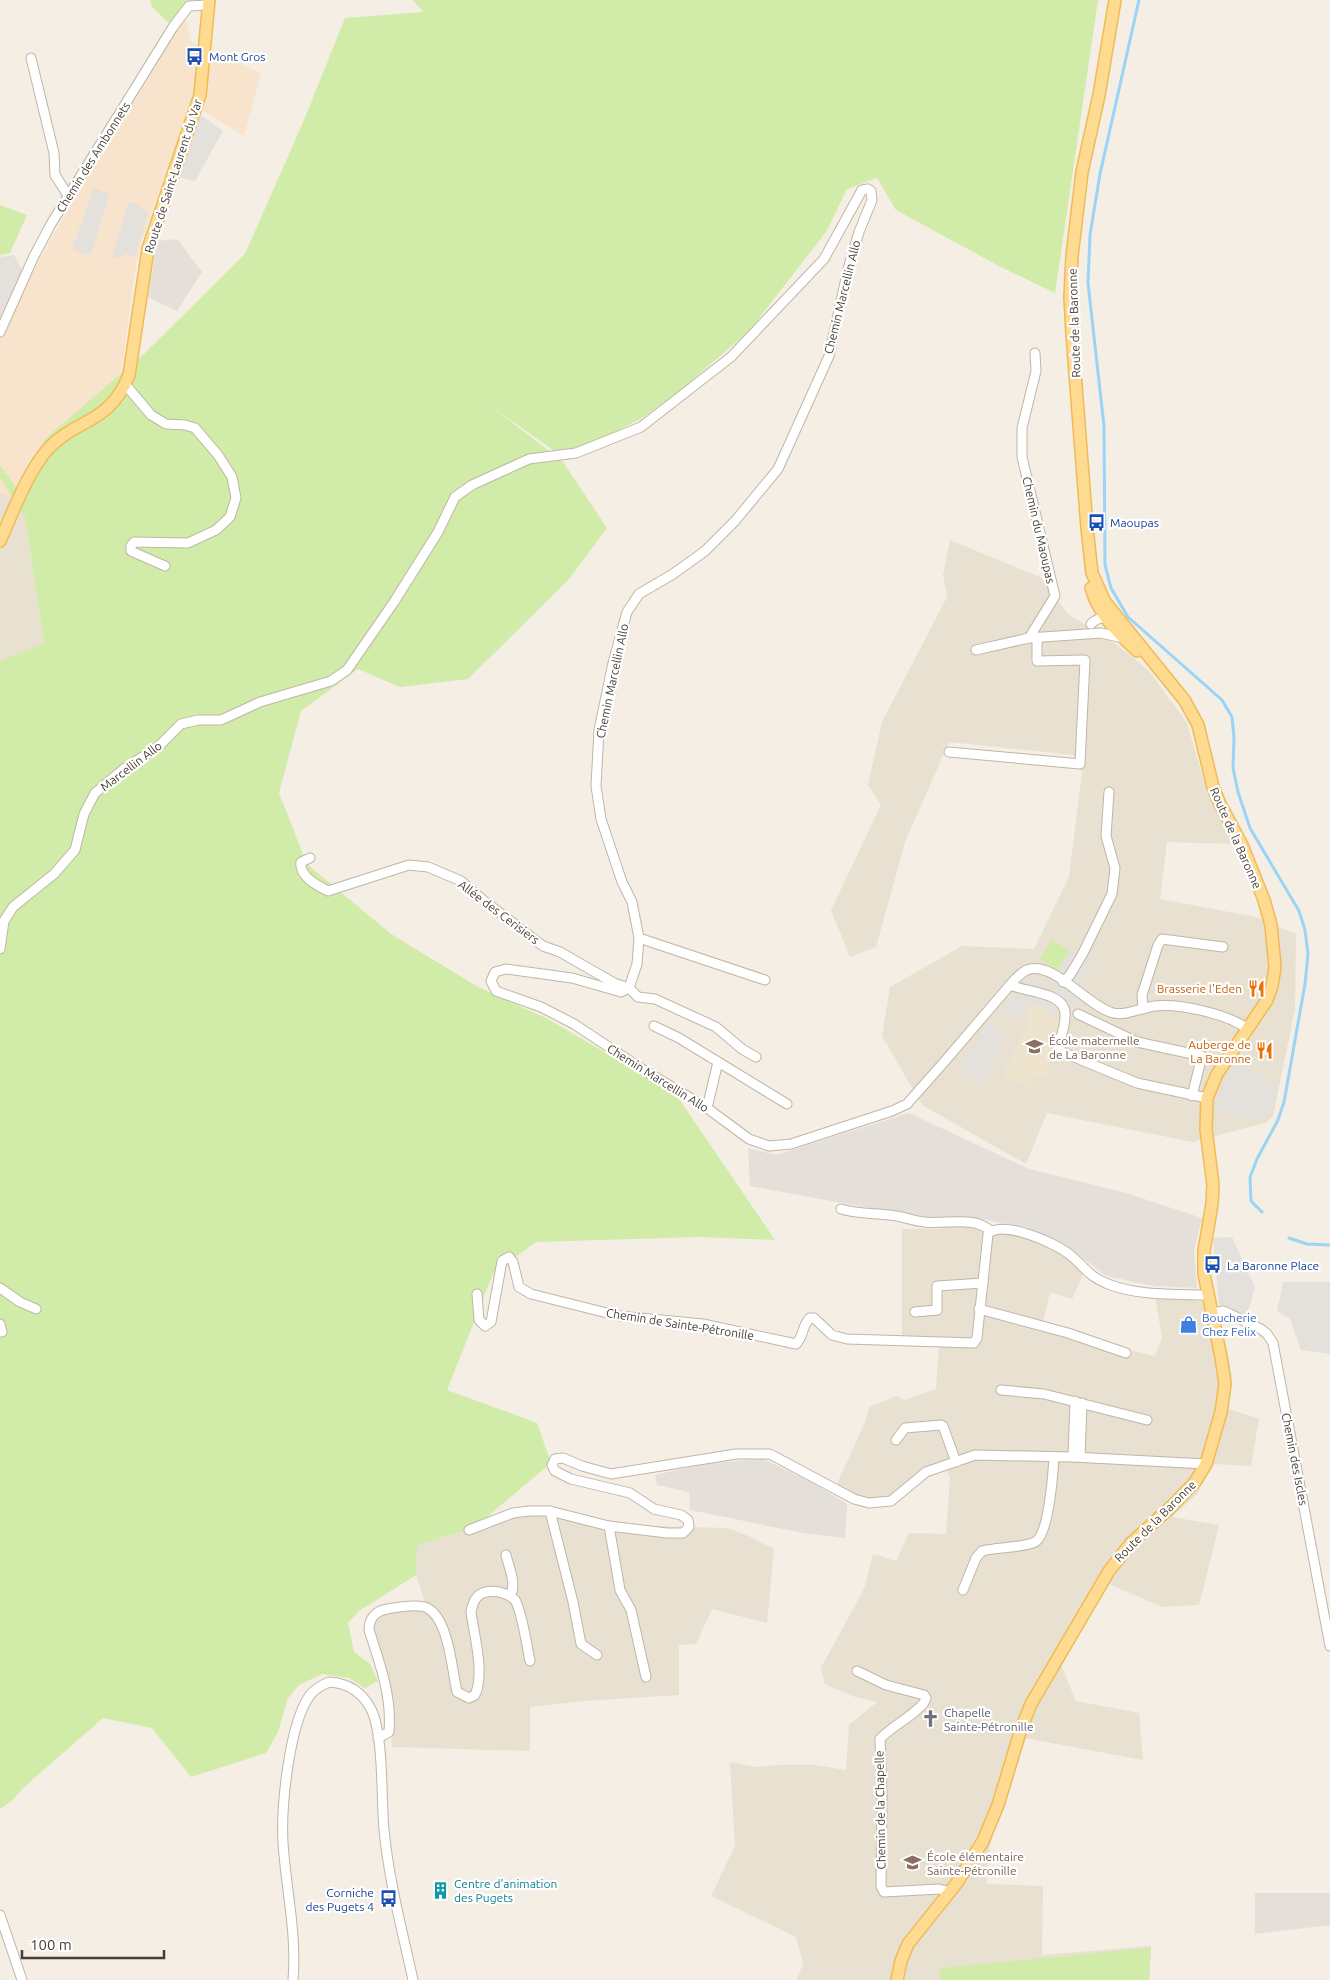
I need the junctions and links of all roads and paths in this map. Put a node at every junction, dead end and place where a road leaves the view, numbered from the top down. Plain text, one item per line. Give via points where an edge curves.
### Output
1 (1115, 0) edge
2 (208, 3) edge
3 (32, 58) dead end
4 (69, 197) junction
5 (0, 332) edge
6 (1035, 353) dead end
7 (125, 384) junction
8 (0, 541) edge
9 (1090, 559) junction
10 (165, 566) dead end
11 (1095, 601) junction
12 (394, 602) joint
13 (1108, 606) junction
14 (1107, 619) junction
15 (1091, 624) junction
16 (1101, 633) junction
17 (1078, 634) junction
18 (1033, 637) junction
19 (1128, 638) junction
20 (976, 650) dead end
21 (949, 752) dead end
22 (1109, 792) dead end
23 (310, 858) dead end
24 (639, 938) junction
25 (1222, 947) dead end
26 (0, 949) edge
27 (765, 980) dead end
28 (1063, 982) junction
29 (1010, 985) junction
30 (629, 988) junction
31 (1142, 1009) junction
32 (1078, 1014) dead end
33 (654, 1026) dead end
34 (1248, 1029) junction
35 (756, 1057) dead end
36 (718, 1062) junction
37 (1192, 1096) junction
38 (1207, 1098) junction
39 (787, 1104) dead end
40 (707, 1108) junction
41 (841, 1208) dead end
42 (991, 1231) junction
43 (982, 1283) junction
44 (0, 1288) edge
45 (477, 1294) dead end
46 (1208, 1295) junction
47 (36, 1309) dead end
48 (979, 1309) junction
49 (915, 1312) dead end
50 (1212, 1313) junction
51 (0, 1324) edge
52 (0, 1332) edge
53 (1126, 1353) dead end
54 (1001, 1390) dead end
55 (1079, 1402) junction
56 (1147, 1420) dead end
57 (896, 1440) dead end
58 (1054, 1457) junction
59 (1077, 1457) junction
60 (956, 1462) junction
61 (1206, 1464) junction
62 (550, 1511) junction
63 (608, 1526) junction
64 (470, 1530) dead end
65 (506, 1555) dead end
66 (963, 1590) dead end
67 (510, 1596) junction
68 (1330, 1646) edge
69 (597, 1655) dead end
70 (530, 1660) dead end
71 (857, 1671) dead end
72 (646, 1677) dead end
73 (378, 1738) junction
74 (950, 1892) junction
75 (0, 1914) edge
76 (22, 1980) edge
77 (293, 1980) edge
78 (412, 1980) edge
79 (898, 1980) edge

1 - 9 main road, Route de la Baronne via 1082,172 1071,264 1070,297
2 - 4 street, Chemin des Ambonnets via 189,6 183,12
2 - 7 main road, Route de Saint-Laurent du Var via 200,95 148,249 133,357
3 - 4 street via 54,153 55,175
4 - 5 street, Chemin des Ambonnets via 34,256
6 - 18 street, Chemin du Maoupas via 1036,370 1022,428 1022,457 1055,596
7 - 8 main road, Route de Saint-Laurent du Var via 107,410 61,438 45,453
7 - 10 street via 151,415 166,424 195,428 232,477 236,498 230,517 216,530 188,543 134,542 131,546 131,550
9 - 11 main road, Route de la Baronne via 1090,585
9 - 13 main road, Route de la Baronne via 1096,584
11 - 14 main road, Route de la Baronne
11 - 15 street
12 - 24 street, Chemin Marcellin Allo via 438,532 455,497 529,459 576,453 641,428 731,357 824,259 862,190 871,191 872,200 848,269 829,356 778,469 705,551 639,594 627,612 599,730 596,786 601,819 632,902
12 - 26 street, Marcellin Allo via 347,670 331,681 260,702 221,720 181,724 158,747 95,793 84,814 75,850 54,874 13,907 4,921
13 - 14 street
13 - 19 main road, Route de la Baronne
14 - 15 street
14 - 16 street
14 - 19 main road, Route de la Baronne
15 - 17 street
16 - 17 street
16 - 19 street
17 - 18 street
18 - 20 street
18 - 21 street via 1037,661 1085,660 1080,764
19 - 34 main road, Route de la Baronne via 1185,701 1198,725 1213,787 1264,900 1271,925 1275,968 1267,1000
22 - 28 street via 1106,836 1115,868 1112,894 1082,955
23 - 30 street, Allée des Cerisiers via 301,862 300,868 305,876 328,891 409,865 428,867 461,881 543,946
24 - 27 street
24 - 30 street, Chemin Marcellin Allo via 637,964
25 - 31 street via 1162,939 1142,995
28 - 29 street, Chemin Marcellin Allo via 1049,971 1037,968 1020,974
28 - 31 street, Chemin Marcellin Allo via 1114,1014
29 - 37 street via 1049,996 1064,1006 1065,1018 1058,1048 1062,1052 1137,1083
29 - 40 street, Chemin Marcellin Allo via 907,1104 892,1111 791,1144 770,1146 749,1138
30 - 35 street via 638,997 655,999 716,1027
30 - 40 street, Chemin Marcellin Allo via 621,992 572,978 506,969 496,972 491,981 496,991 541,1007 574,1024 642,1070
31 - 34 street, Chemin Marcellin Allo via 1172,1006 1218,1014
32 - 37 street via 1137,1042 1202,1056
33 - 36 street
34 - 38 main road, Route de la Baronne via 1217,1074
36 - 39 street
36 - 40 street
37 - 38 street
38 - 46 main road, Route de la Baronne via 1206,1129 1213,1185 1203,1261
41 - 42 street via 924,1222 983,1224
42 - 43 street, Chemin de Sainte-Pétronille
42 - 46 street via 1003,1228 1048,1243 1068,1254 1088,1274 1109,1285 1133,1290
43 - 48 street, Chemin de Sainte-Pétronille
43 - 49 street via 938,1286 937,1310
44 - 47 street
45 - 48 street, Chemin de Sainte-Pétronille via 479,1320 485,1326 491,1322 502,1261 509,1258 519,1287 531,1294 619,1316 703,1324 796,1344 801,1339 805,1322 810,1318 832,1335 847,1339 974,1343 978,1338
46 - 50 main road, Route de la Baronne
48 - 53 street via 1068,1333
50 - 61 main road, Route de la Baronne via 1224,1391
50 - 68 street, Chemin des Iscles via 1223,1311 1261,1329 1273,1343
51 - 52 street
54 - 55 street via 1044,1394
55 - 56 street
55 - 59 street
57 - 60 street via 905,1428 941,1425
58 - 59 street
58 - 60 street via 975,1455
58 - 66 street via 1041,1535 1034,1543 982,1551
59 - 61 street
60 - 63 street via 926,1472 891,1501 868,1503 854,1499 770,1454 736,1454 611,1474 563,1458 555,1459 552,1464 555,1471 571,1479 630,1493 654,1509 681,1515 688,1520 689,1527 682,1533 666,1534
61 - 74 main road, Route de la Baronne via 1195,1482 1131,1543 1109,1571 1031,1704 990,1826 969,1866
62 - 63 street
62 - 64 street via 513,1513
62 - 69 street via 581,1644
63 - 72 street via 620,1590 631,1610
65 - 67 street via 513,1584
67 - 70 street via 516,1604
67 - 73 street via 488,1591 476,1597 472,1604 479,1676 475,1695 469,1698 457,1692 449,1644 429,1609 417,1606 384,1609 372,1617 369,1630 389,1700 389,1732
71 - 74 street, Chemin de la Chapelle via 926,1698 923,1706 880,1739 881,1886 884,1892 940,1889
73 - 77 street via 371,1709 347,1685 328,1682 311,1694 305,1703 294,1735 283,1820 293,1937
73 - 78 street via 384,1831
74 - 79 main road, Route de la Baronne via 908,1944
75 - 76 street

